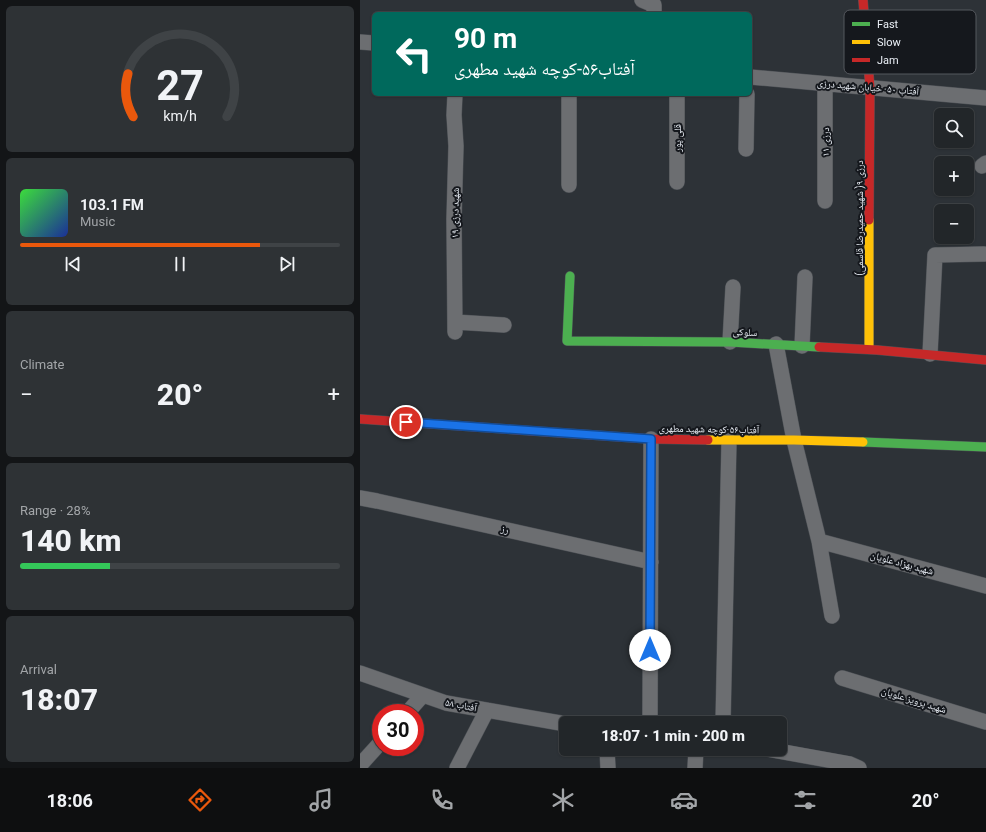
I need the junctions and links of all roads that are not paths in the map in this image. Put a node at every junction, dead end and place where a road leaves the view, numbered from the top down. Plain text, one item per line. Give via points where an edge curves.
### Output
1 (642, 0) edge
2 (863, 0) edge
3 (864, 10) edge
4 (654, 12) edge
5 (360, 42) edge
6 (372, 43) edge
7 (869, 74) edge
8 (752, 77) edge
9 (825, 84) junction
10 (870, 88) junction
11 (455, 96) edge
12 (568, 96) edge
13 (677, 96) edge
14 (747, 96) edge
15 (986, 98) edge
16 (746, 149) dead end
17 (677, 182) dead end
18 (569, 185) dead end
19 (825, 201) dead end
20 (984, 254) dead end
21 (570, 276) dead end
22 (805, 277) dead end
23 (733, 288) dead end
24 (504, 324) dead end
25 (730, 342) junction
26 (776, 344) junction
27 (802, 346) junction
28 (870, 349) junction
29 (930, 354) junction
30 (986, 360) edge
31 (360, 419) edge
32 (651, 439) junction
33 (794, 440) junction
34 (729, 441) junction
35 (986, 447) edge
36 (360, 498) edge
37 (819, 541) junction
38 (651, 562) junction
39 (986, 586) edge
40 (832, 616) dead end
41 (360, 673) edge
42 (842, 678) dead end
43 (423, 695) junction
44 (415, 704) edge
45 (487, 710) junction
46 (650, 716) edge
47 (723, 716) edge
48 (986, 722) edge
49 (559, 723) edge
50 (372, 752) edge
51 (787, 753) edge
52 (607, 756) edge
53 (696, 756) edge
54 (362, 763) dead end
55 (457, 768) edge
56 (608, 768) edge
57 (695, 768) edge
58 (860, 768) edge

1 - 4 street via 654,5
2 - 3 street, درزی ۹( شهید حمیدرضا قاسمی)
5 - 6 street
7 - 10 street, درزی ۹( شهید حمیدرضا قاسمی)
8 - 9 street, آفتاب ۵۰- خیابان شهید درزی
9 - 10 street, آفتاب ۵۰- خیابان شهید درزی
9 - 19 street, درزی ۱۱
10 - 15 street, آفتاب ۵۰- خیابان شهید درزی
10 - 28 street, درزی ۹( شهید حمیدرضا قاسمی)
11 - 24 street, شهید درزی ۱۹ via 455,327
12 - 18 street
13 - 17 street, قلی پور
14 - 16 street
20 - 29 street via 936,255
21 - 25 street, سلوکی via 567,341
22 - 27 street
23 - 25 street
25 - 26 street, سلوکی
26 - 27 street, سلوکی
26 - 33 street
27 - 28 street, سلوکی
28 - 29 street, سلوکی
29 - 30 street, سلوکی
31 - 32 street, آفتاب۵۶-كوچه شهيد مطهری
32 - 34 street, آفتاب۵۶-كوچه شهيد مطهری
32 - 38 street
33 - 34 street, آفتاب۵۶-كوچه شهيد مطهری
33 - 35 street, آفتاب۵۶-كوچه شهيد مطهری
33 - 37 street
34 - 47 street
36 - 38 street, رز
37 - 39 street, شهید بهزاد علویان
37 - 40 street
38 - 46 street
41 - 43 street, آفتاب ۵۸
42 - 48 street, شهید پرویز علویان
43 - 44 street
43 - 45 street, آفتاب ۵۸ via 446,703
45 - 49 street, آفتاب ۵۸
45 - 55 street
50 - 54 street
51 - 58 street
52 - 56 street
53 - 57 street

